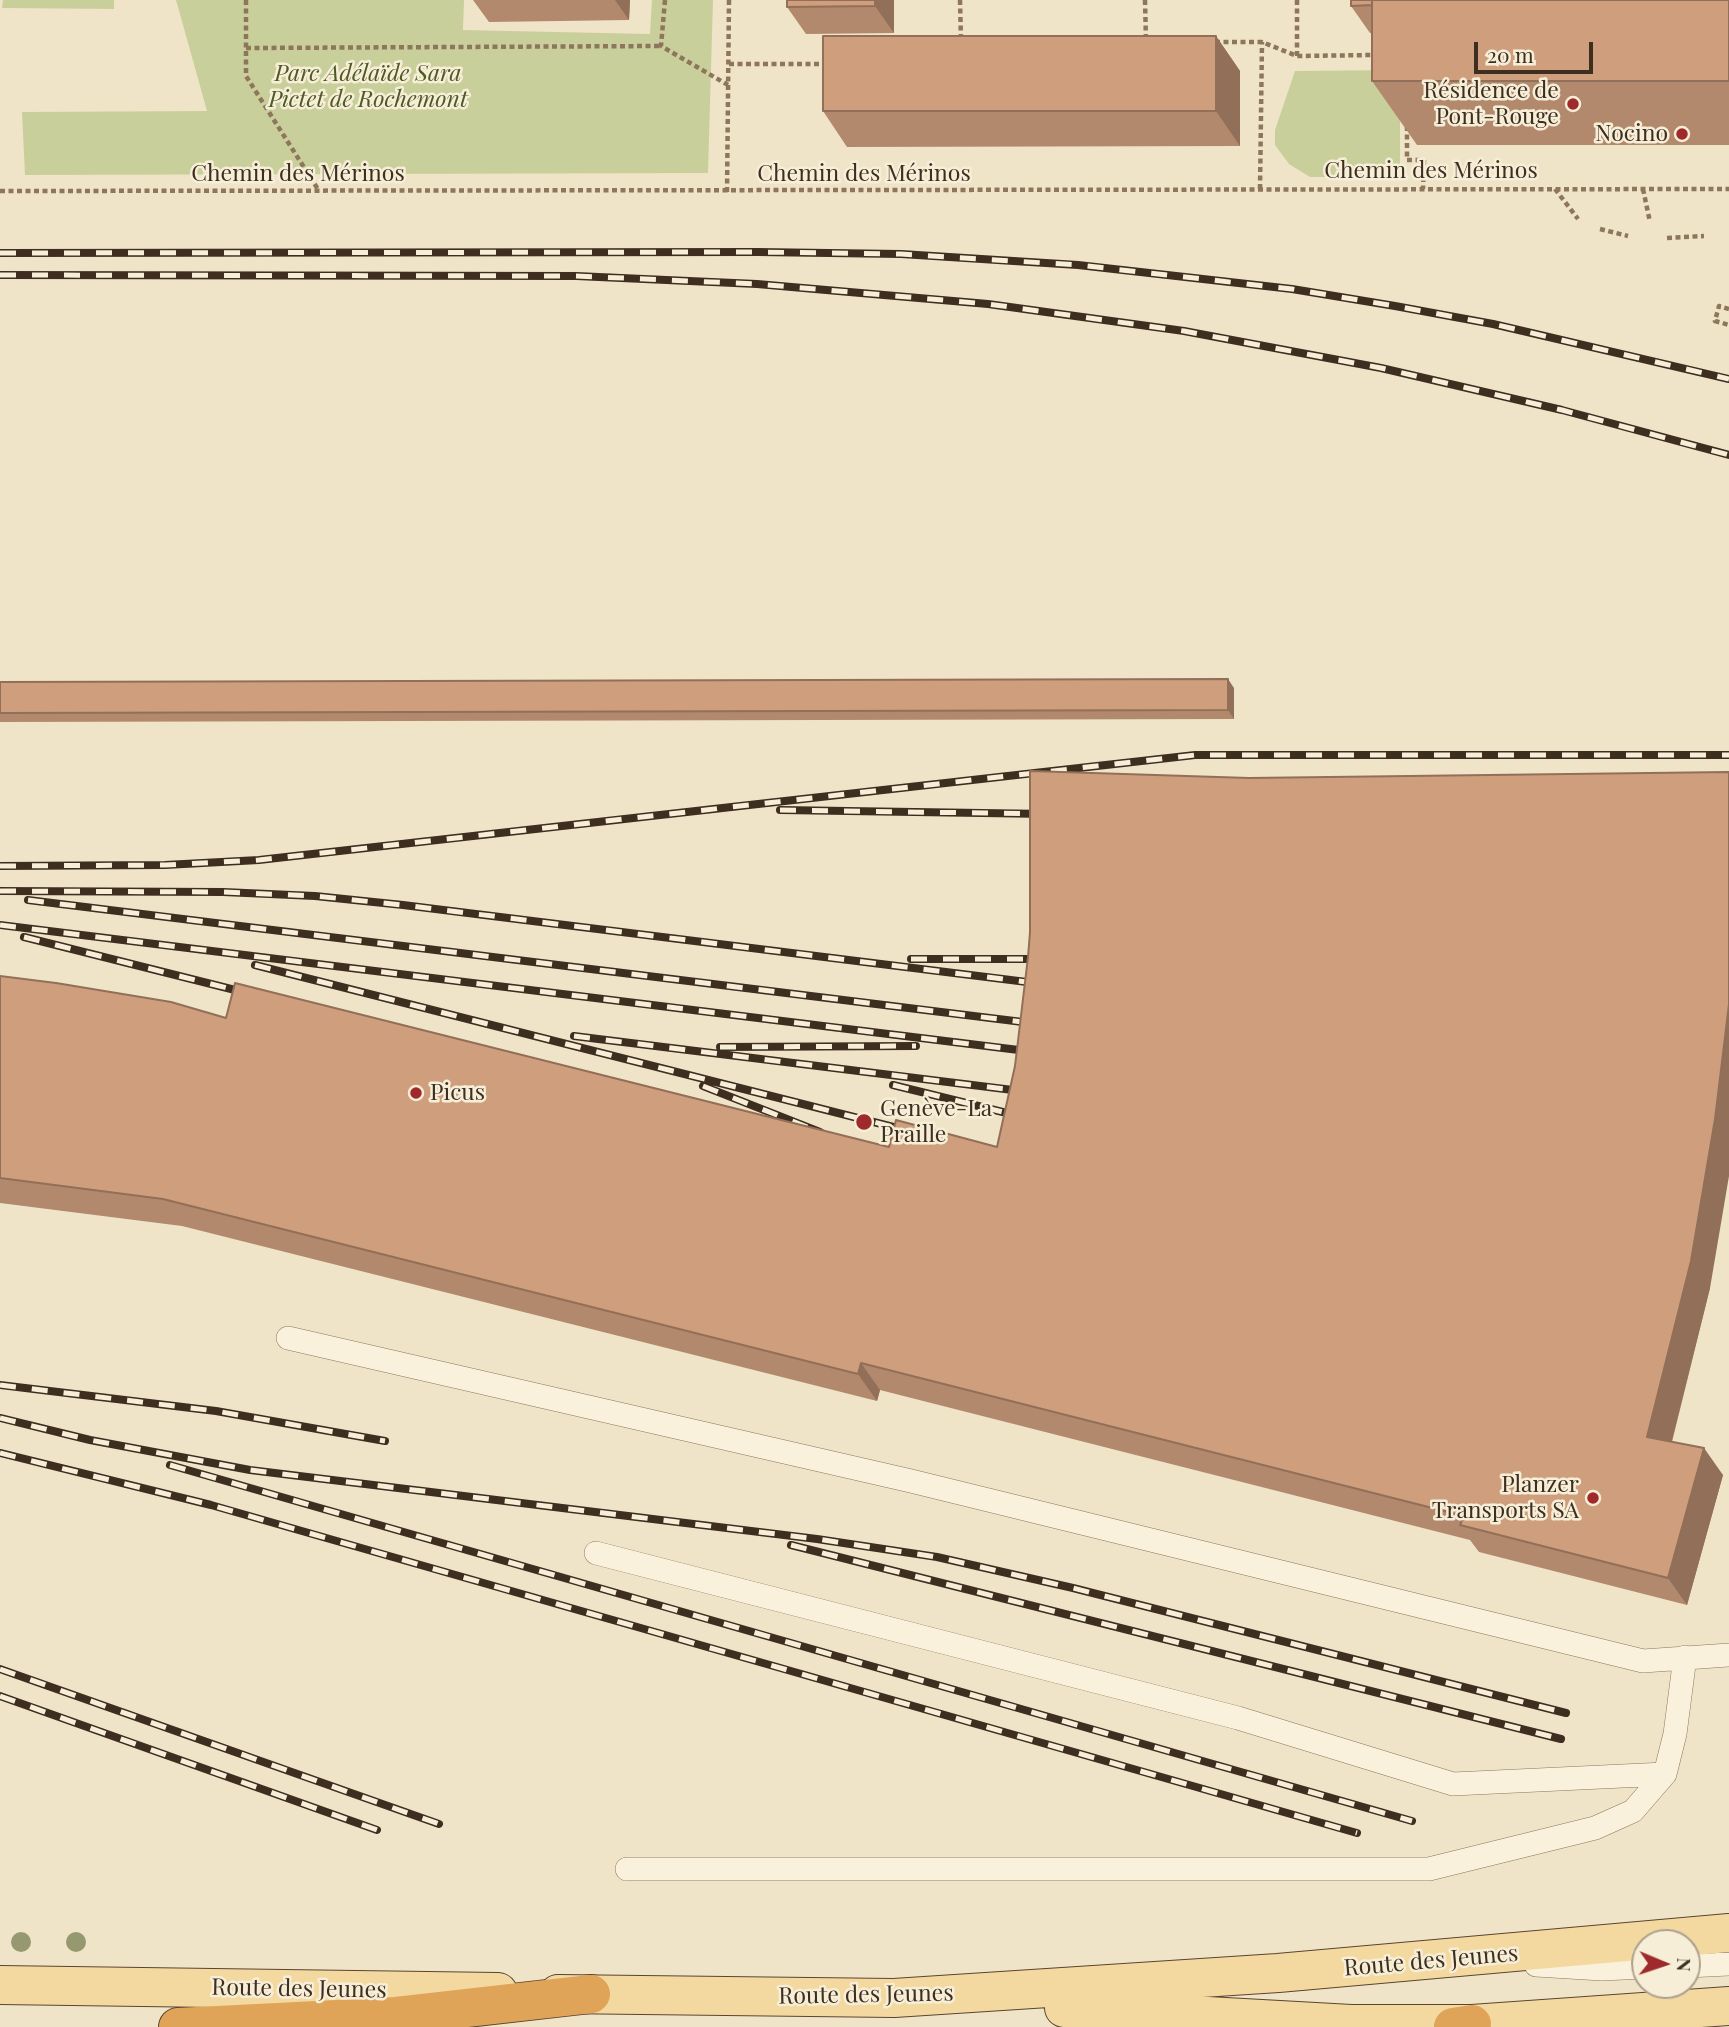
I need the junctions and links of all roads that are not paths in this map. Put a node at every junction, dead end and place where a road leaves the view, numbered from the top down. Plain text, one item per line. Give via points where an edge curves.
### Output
1 (288, 1338) dead end
2 (596, 1553) dead end
3 (1729, 1655) edge
4 (1685, 1657) junction
5 (1665, 1774) junction
6 (627, 1869) dead end
7 (1729, 1933) edge
8 (1445, 1960) junction
9 (1729, 1964) edge
10 (1701, 1965) edge
11 (1631, 1968) edge
12 (0, 1985) edge
13 (591, 1994) junction
14 (894, 1998) junction
15 (1729, 2006) edge
16 (1463, 2026) edge
17 (178, 2027) edge

1 - 4 lane via 911,1481 1643,1661
2 - 5 lane via 1238,1718 1453,1784
3 - 4 lane
4 - 5 lane
5 - 6 lane via 1633,1811 1595,1828 1429,1869
7 - 8 main road, Route des Jeunes
8 - 11 lane
8 - 14 main road, Route des Jeunes
9 - 10 lane
12 - 13 main road, Route des Jeunes
13 - 14 main road, Route des Jeunes
13 - 17 highway via 396,2016
14 - 16 main road via 1351,2024
15 - 16 main road

